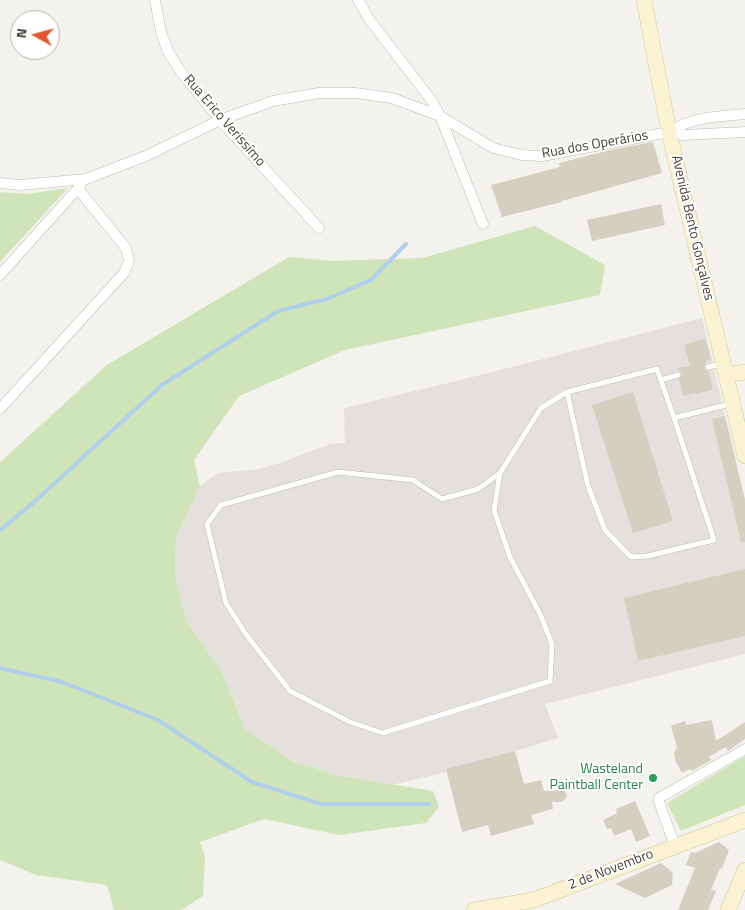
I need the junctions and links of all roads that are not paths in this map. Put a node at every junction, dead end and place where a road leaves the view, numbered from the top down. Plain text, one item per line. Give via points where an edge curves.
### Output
1 (154, 0) edge
2 (358, 0) edge
3 (644, 0) edge
4 (745, 114) edge
5 (440, 116) junction
6 (220, 120) junction
7 (459, 127) junction
8 (669, 132) junction
9 (745, 132) edge
10 (453, 149) junction
11 (86, 179) junction
12 (0, 183) edge
13 (78, 189) junction
14 (483, 224) dead end
15 (318, 228) dead end
16 (0, 275) edge
17 (708, 367) dead end
18 (725, 369) junction
19 (745, 372) edge
20 (678, 375) dead end
21 (661, 380) junction
22 (566, 392) junction
23 (733, 403) junction
24 (0, 409) edge
25 (674, 418) junction
26 (745, 456) edge
27 (500, 472) junction
28 (745, 749) edge
29 (745, 820) edge
30 (675, 846) junction
31 (745, 870) edge
32 (529, 905) edge
33 (474, 910) edge
34 (728, 910) edge

1 - 6 street, Rua Erico Verissímo via 160,32 168,52
2 - 5 street
3 - 8 main road, Avenida Bento Gonçalves
4 - 8 street, Rua dos Operários via 701,118
5 - 6 street, Rua dos Operários via 392,98 319,93 273,101
5 - 7 street, Rua dos Operários
5 - 10 street
6 - 11 street, Rua dos Operários via 146,156
6 - 15 street, Rua Erico Verissímo
7 - 8 street, Rua dos Operários via 493,148 521,156 542,156
7 - 10 street
8 - 9 street, Rua dos Operários via 683,135
8 - 18 main road, Avenida Bento Gonçalves
10 - 14 street
11 - 12 street via 20,185
11 - 13 street
13 - 16 street
13 - 24 street via 126,248 129,261 124,273
17 - 18 lane
18 - 19 main road
18 - 23 main road, Avenida Bento Gonçalves
20 - 21 lane
21 - 22 lane via 657,369
21 - 25 lane
22 - 25 lane via 588,486 605,530 631,557 714,540
22 - 27 lane via 541,408
23 - 25 lane
23 - 26 main road, Avenida Bento Gonçalves
27 - 27 lane via 478,489 442,499 413,480 338,472 221,505 207,524 226,602 245,633 290,691 350,722 383,733 550,681 552,644 510,557 494,510
28 - 30 street via 659,798
29 - 30 main road, 2 de Novembro
30 - 32 main road, 2 de Novembro
31 - 34 main road
32 - 33 main road, 2 de Novembro

